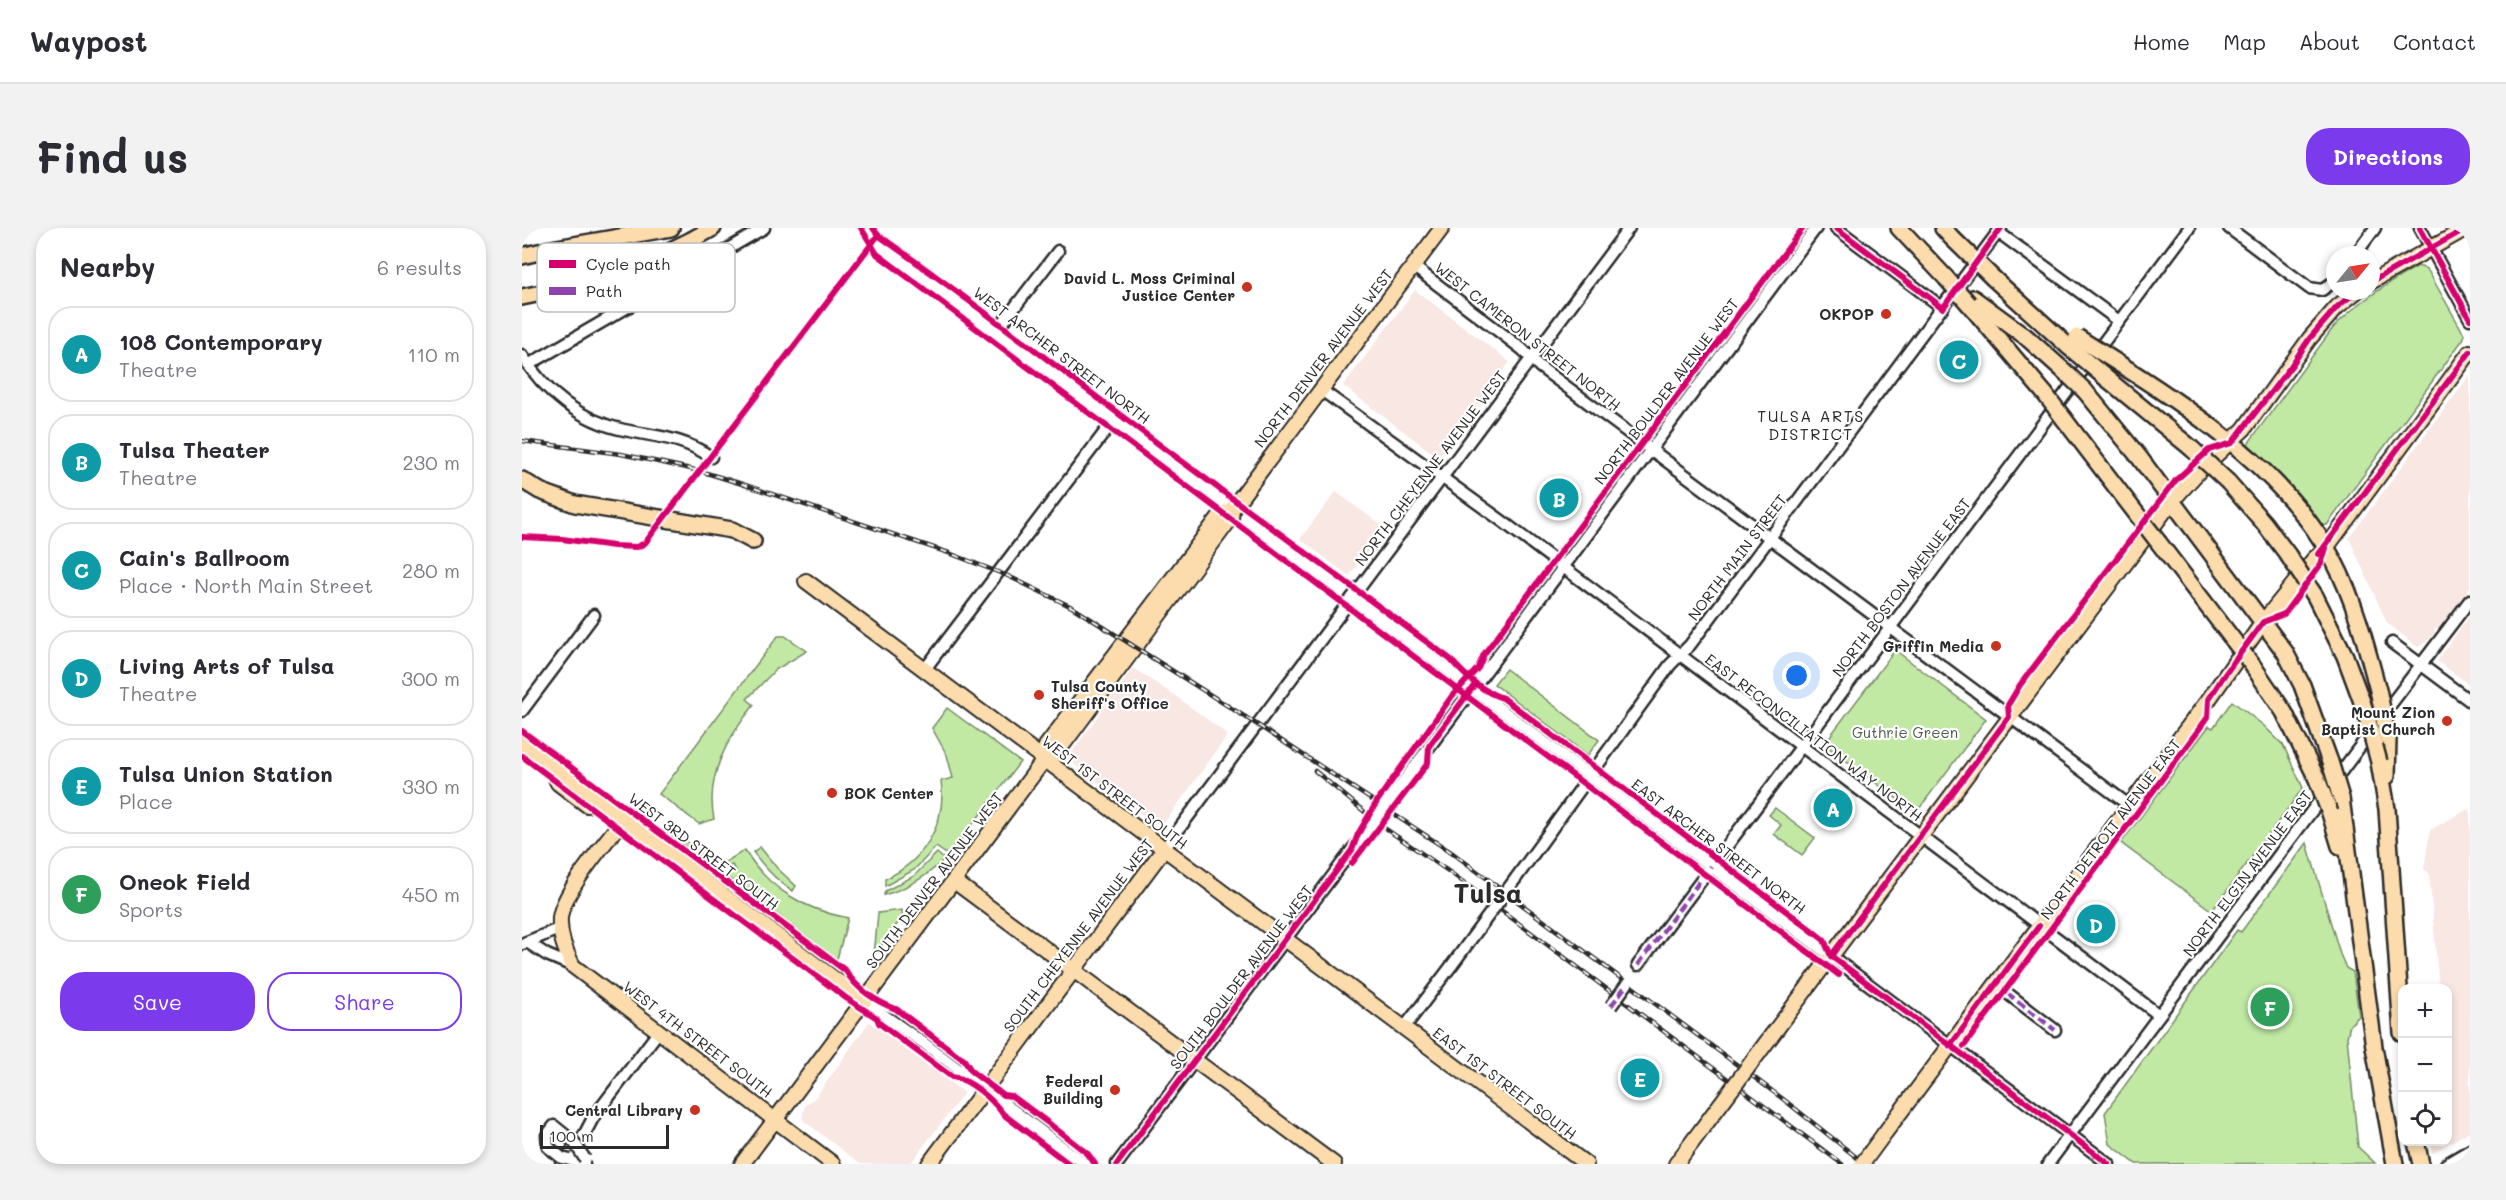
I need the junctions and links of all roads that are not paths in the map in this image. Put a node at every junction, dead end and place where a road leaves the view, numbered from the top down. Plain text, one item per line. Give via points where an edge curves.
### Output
1 (671, 228) edge
2 (713, 228) edge
3 (764, 228) edge
4 (867, 228) edge
5 (1442, 228) edge
6 (1629, 228) edge
7 (1816, 228) edge
8 (1836, 228) edge
9 (1899, 228) edge
10 (2189, 228) edge
11 (2229, 228) edge
12 (2375, 228) edge
13 (2420, 228) edge
14 (2467, 228) edge
15 (2000, 230) edge
16 (1948, 233) edge
17 (585, 243) edge
18 (683, 243) edge
19 (735, 245) edge
20 (2362, 246) edge
21 (2430, 247) junction
22 (1058, 251) dead end
23 (537, 252) edge
24 (522, 256) edge
25 (1413, 266) junction
26 (2380, 277) edge
27 (2326, 288) edge
28 (537, 294) edge
29 (522, 297) edge
30 (2346, 300) edge
31 (1971, 301) junction
32 (1943, 308) junction
33 (615, 312) edge
34 (2470, 319) edge
35 (2119, 321) junction
36 (996, 333) junction
37 (2073, 342) junction
38 (2470, 352) edge
39 (1531, 358) junction
40 (525, 360) edge
41 (1320, 388) junction
42 (1114, 420) junction
43 (2232, 443) junction
44 (1651, 449) junction
45 (711, 457) dead end
46 (1442, 476) junction
47 (522, 480) edge
48 (2172, 501) junction
49 (1232, 509) junction
50 (1769, 539) junction
51 (753, 541) dead end
52 (2326, 548) junction
53 (1562, 567) junction
54 (806, 581) dead end
55 (1352, 598) junction
56 (2470, 600) edge
57 (594, 615) dead end
58 (2263, 622) junction
59 (1890, 627) junction
60 (2392, 643) dead end
61 (1681, 655) junction
62 (2421, 665) junction
63 (925, 669) junction
64 (1472, 688) junction
65 (2470, 702) edge
66 (522, 711) edge
67 (1077, 716) joint
68 (2009, 717) junction
69 (1256, 727) joint
70 (522, 744) edge
71 (1801, 747) junction
72 (1044, 760) junction
73 (1590, 776) junction
74 (1389, 801) joint
75 (2130, 806) junction
76 (2387, 809) junction
77 (619, 824) junction
78 (1920, 836) junction
79 (1164, 849) junction
80 (1711, 866) junction
81 (954, 881) junction
82 (2039, 927) junction
83 (561, 928) junction
84 (1284, 939) junction
85 (525, 943) edge
86 (2362, 955) junction
87 (1831, 956) junction
88 (1638, 965) dead end
89 (573, 966) junction
90 (1073, 969) junction
91 (1627, 984) dead end
92 (2400, 984) edge
93 (2007, 993) dead end
94 (864, 1001) junction
95 (1611, 1006) dead end
96 (2159, 1015) junction
97 (1404, 1028) junction
98 (2055, 1030) dead end
99 (659, 1031) junction
100 (1950, 1046) junction
101 (1194, 1059) junction
102 (984, 1088) junction
103 (776, 1119) junction
104 (2070, 1135) junction
105 (2417, 1146) edge
106 (578, 1148) junction
107 (2470, 1150) edge
108 (2395, 1161) edge
109 (565, 1162) edge
110 (586, 1164) edge
111 (742, 1164) edge
112 (833, 1164) edge
113 (929, 1164) edge
114 (1085, 1164) edge
115 (1117, 1164) edge
116 (1334, 1164) edge
117 (1586, 1164) edge
118 (1676, 1164) edge
119 (1862, 1164) edge
120 (2048, 1164) edge
121 (2109, 1164) edge
122 (2421, 1164) edge
123 (2448, 1164) edge

1 - 17 highway
2 - 18 highway
3 - 19 street
4 - 36 street, WEST ARCHER STREET NORTH via 882,247
5 - 25 main road, NORTH DENVER AVENUE WEST
6 - 39 street, NORTH CHEYENNE AVENUE WEST
7 - 44 street, NORTH BOULDER AVENUE WEST
8 - 32 street
9 - 31 highway, bridge
10 - 35 street, NORTH BOSTON AVENUE EAST
11 - 27 street via 2304,285 2314,290
12 - 20 street
13 - 21 street
14 - 21 main road
15 - 32 street, NORTH MAIN STREET
15 - 35 street
16 - 37 highway, bridge via 2009,294
21 - 26 main road
21 - 34 street
22 - 36 street
23 - 24 highway
25 - 39 street, WEST CAMERON STREET NORTH
25 - 41 main road, NORTH DENVER AVENUE WEST
28 - 29 highway
30 - 43 main road via 2310,338
31 - 48 highway, bridge via 2025,336 2085,391
31 - 86 highway, bridge via 2234,641 2284,712 2330,813 2344,859
32 - 50 street, NORTH MAIN STREET
33 - 40 street
35 - 59 street, NORTH BOSTON AVENUE EAST
36 - 42 street, WEST ARCHER STREET NORTH
37 - 43 highway, bridge via 2118,363 2172,397
37 - 76 highway, bridge via 2106,378 2228,482 2288,555 2315,596 2345,656 2365,710
38 - 52 main road, NORTH DETROIT AVENUE EAST
39 - 44 street, WEST CAMERON STREET NORTH
39 - 46 street, NORTH CHEYENNE AVENUE WEST
40 - 45 street via 536,376 570,407 594,420 622,430 685,441
41 - 46 street, EAST RECONCILIATION WAY NORTH
41 - 49 main road, NORTH DENVER AVENUE WEST
42 - 49 street, WEST ARCHER STREET NORTH
42 - 63 street
43 - 48 main road
43 - 52 highway via 2286,496
44 - 50 street, WEST CAMERON STREET NORTH
44 - 53 street, NORTH BOULDER AVENUE WEST
46 - 53 street, EAST RECONCILIATION WAY NORTH
46 - 55 street, NORTH CHEYENNE AVENUE WEST
47 - 51 highway via 575,504 732,530
48 - 58 highway
48 - 68 main road
49 - 67 main road, NORTH DENVER AVENUE WEST via 1231,518
50 - 59 street, WEST CAMERON STREET NORTH
50 - 61 street, NORTH MAIN STREET
52 - 58 main road, NORTH DETROIT AVENUE EAST
52 - 76 highway, bridge via 2360,620 2379,694 2388,739
53 - 61 street, EAST RECONCILIATION WAY NORTH
53 - 64 street, NORTH BOULDER AVENUE WEST
54 - 63 main road, WEST 1ST STREET SOUTH
55 - 64 street
55 - 69 street, NORTH CHEYENNE AVENUE WEST
56 - 62 street, NORTH ELGIN AVENUE EAST
57 - 66 street
58 - 75 main road, NORTH DETROIT AVENUE EAST
58 - 86 highway, bridge via 2298,676 2341,798
59 - 68 street, WEST CAMERON STREET NORTH
59 - 71 street, NORTH BOSTON AVENUE EAST
60 - 62 street
61 - 71 street, EAST RECONCILIATION WAY NORTH
61 - 73 street, NORTH MAIN STREET
62 - 65 street
62 - 96 street, NORTH ELGIN AVENUE EAST
63 - 72 main road, WEST 1ST STREET SOUTH
64 - 73 street
64 - 74 street, NORTH BOULDER AVENUE WEST
67 - 72 main road, SOUTH DENVER AVENUE WEST via 1056,754
68 - 75 street, WEST CAMERON STREET NORTH
68 - 78 main road
69 - 79 street, SOUTH CHEYENNE AVENUE WEST
70 - 77 main road, WEST 3RD STREET SOUTH
71 - 78 street, EAST RECONCILIATION WAY NORTH
71 - 80 street, NORTH BOSTON AVENUE EAST
72 - 79 main road, WEST 1ST STREET SOUTH
72 - 81 main road, SOUTH DENVER AVENUE WEST
73 - 80 street, EAST ARCHER STREET NORTH
73 - 97 street, NORTH MAIN STREET, bridge
74 - 84 street, SOUTH BOULDER AVENUE WEST, bridge
75 - 82 main road, NORTH DETROIT AVENUE EAST
76 - 92 highway
77 - 83 main road via 568,894
77 - 94 main road, WEST 3RD STREET SOUTH
78 - 82 street, EAST RECONCILIATION WAY NORTH
78 - 87 main road
79 - 84 main road, WEST 1ST STREET SOUTH
79 - 90 main road, SOUTH CHEYENNE AVENUE WEST
80 - 87 street, EAST ARCHER STREET NORTH
80 - 88 street, NORTH BOSTON AVENUE EAST
81 - 90 main road
81 - 94 main road, SOUTH DENVER AVENUE WEST
82 - 96 street, EAST RECONCILIATION WAY NORTH
82 - 100 main road, NORTH DETROIT AVENUE EAST
83 - 85 street
83 - 89 main road
84 - 97 main road, WEST 1ST STREET SOUTH
84 - 101 street, SOUTH BOULDER AVENUE WEST
85 - 89 street
86 - 108 highway
87 - 100 street, EAST ARCHER STREET NORTH
87 - 118 main road, bridge
89 - 99 main road, WEST 4TH STREET SOUTH
90 - 101 main road
90 - 102 main road, SOUTH CHEYENNE AVENUE WEST
91 - 95 street, bridge
93 - 98 street
94 - 102 street, WEST 3RD STREET SOUTH
94 - 103 main road, SOUTH DENVER AVENUE WEST
96 - 104 street, NORTH ELGIN AVENUE EAST
97 - 117 main road, EAST 1ST STREET SOUTH
99 - 103 main road, WEST 4TH STREET SOUTH
99 - 109 street
100 - 104 street, EAST ARCHER STREET NORTH
100 - 119 main road, NORTH DETROIT AVENUE EAST, bridge
101 - 115 street, SOUTH BOULDER AVENUE WEST
101 - 116 main road
102 - 113 main road, SOUTH CHEYENNE AVENUE WEST
102 - 114 street, WEST 3RD STREET SOUTH
103 - 111 main road, SOUTH DENVER AVENUE WEST
103 - 112 main road, WEST 4TH STREET SOUTH
104 - 120 street, NORTH ELGIN AVENUE EAST
104 - 121 street, EAST ARCHER STREET NORTH
105 - 122 highway
106 - 109 street, bridge
106 - 109 street, bridge via 554,1126 546,1143
106 - 110 street, bridge
107 - 123 street
109 - 110 street

